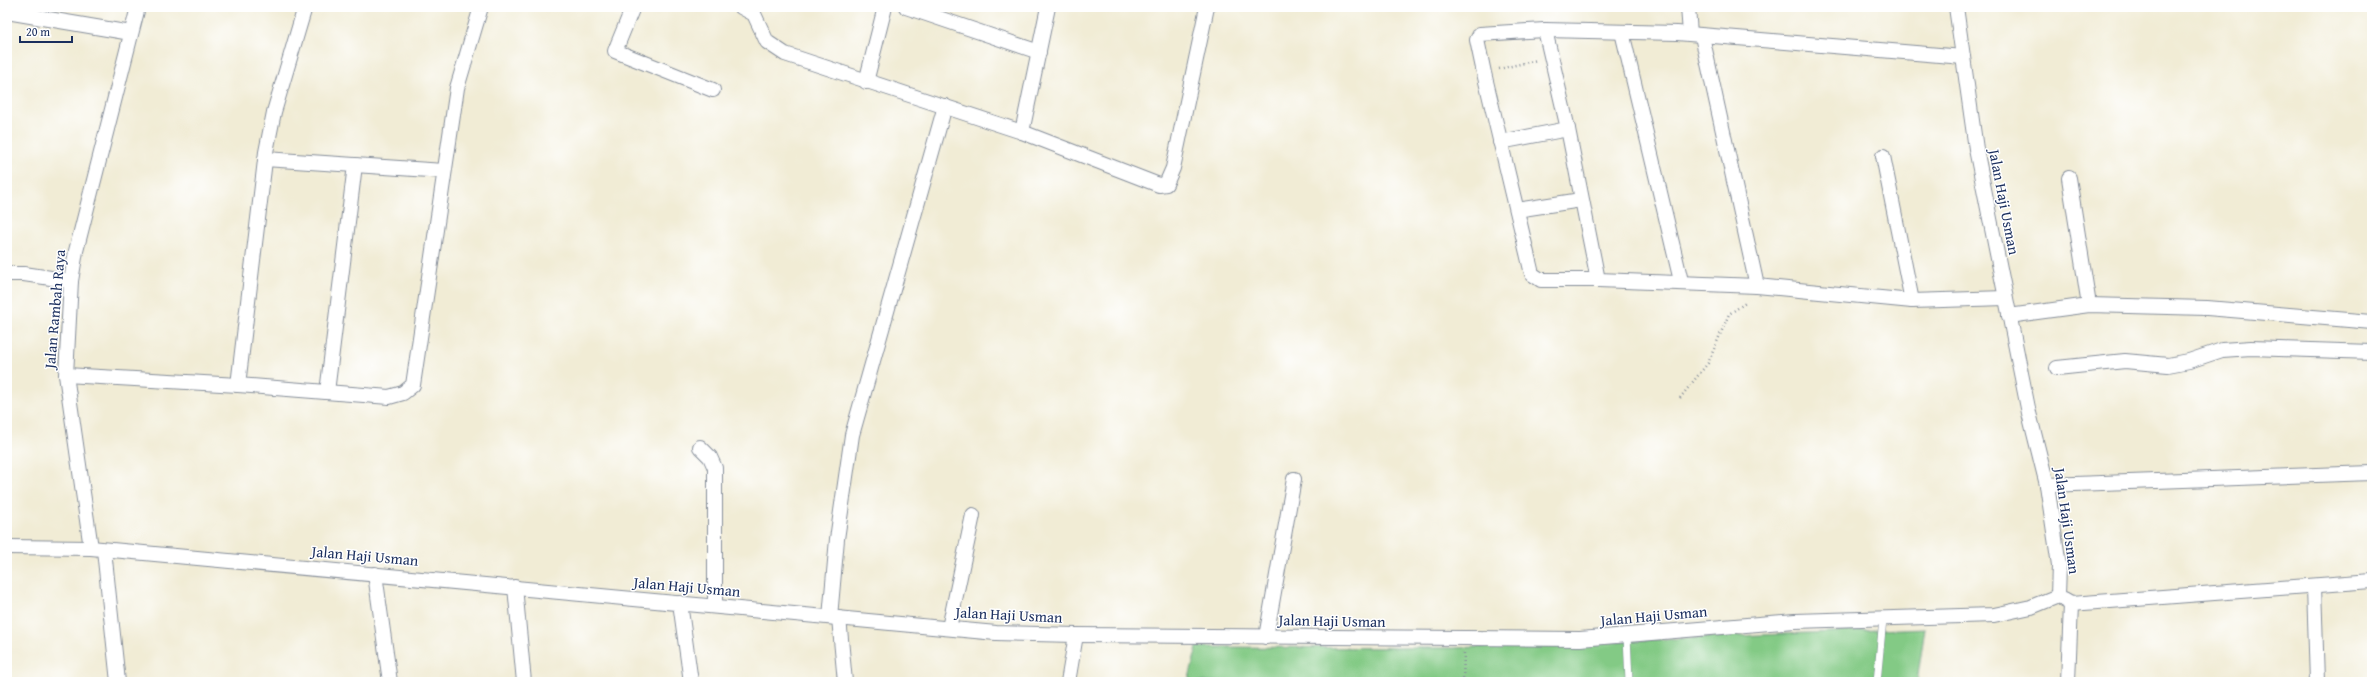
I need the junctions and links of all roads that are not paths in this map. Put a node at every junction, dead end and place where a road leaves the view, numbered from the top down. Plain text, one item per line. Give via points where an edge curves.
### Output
1 (138, 7) edge
2 (305, 7) edge
3 (482, 7) edge
4 (633, 7) edge
5 (740, 7) edge
6 (885, 7) edge
7 (906, 7) edge
8 (1048, 7) edge
9 (1207, 7) edge
10 (1688, 7) edge
11 (1956, 7) edge
12 (7, 12) edge
13 (1545, 30) junction
14 (1622, 32) junction
15 (131, 33) junction
16 (1696, 35) junction
17 (1039, 52) junction
18 (1963, 57) junction
19 (866, 82) junction
20 (713, 90) dead end
21 (945, 106) junction
22 (1568, 129) junction
23 (1022, 132) junction
24 (1500, 142) junction
25 (1884, 156) dead end
26 (265, 159) junction
27 (355, 165) junction
28 (444, 171) junction
29 (2069, 178) dead end
30 (1581, 200) junction
31 (1517, 210) junction
32 (7, 274) edge
33 (72, 280) junction
34 (1598, 280) junction
35 (1681, 282) junction
36 (1762, 286) junction
37 (2005, 298) junction
38 (1912, 301) junction
39 (2089, 305) junction
40 (2009, 316) junction
41 (2372, 322) edge
42 (2372, 352) edge
43 (2057, 368) dead end
44 (66, 375) junction
45 (238, 385) junction
46 (327, 392) junction
47 (700, 447) dead end
48 (2372, 473) edge
49 (1294, 479) dead end
50 (2047, 485) junction
51 (973, 515) dead end
52 (7, 547) edge
53 (97, 549) junction
54 (375, 574) junction
55 (2372, 581) edge
56 (2314, 586) junction
57 (515, 587) junction
58 (2058, 596) junction
59 (680, 603) junction
60 (2071, 604) junction
61 (715, 606) junction
62 (834, 618) junction
63 (1883, 619) junction
64 (949, 628) junction
65 (1076, 635) junction
66 (1627, 635) junction
67 (1266, 637) junction
68 (118, 682) edge
69 (390, 682) edge
70 (524, 682) edge
71 (690, 682) edge
72 (845, 682) edge
73 (1068, 682) edge
74 (1629, 682) edge
75 (1877, 682) edge
76 (2068, 682) edge
77 (2317, 682) edge

1 - 15 street, Jalan Rambah Raya
2 - 26 street via 274,112
3 - 28 street via 456,88
4 - 20 street via 615,51
5 - 19 street via 754,14 766,42 780,51
6 - 19 street
7 - 17 street
8 - 17 street
9 - 23 street via 1173,168 1166,184 1159,185 1143,180
10 - 16 street
11 - 18 street, Jalan Haji Usman
12 - 15 street
13 - 14 street
13 - 22 street
13 - 24 street via 1480,34 1477,40
14 - 16 street
14 - 35 street
15 - 33 street, Jalan Rambah Raya via 76,251
16 - 18 street
16 - 36 street
17 - 23 street
18 - 37 street, Jalan Haji Usman via 1976,150
19 - 21 street
21 - 23 street
21 - 62 street via 852,435 837,539
22 - 24 street
22 - 30 street
24 - 31 street
25 - 38 street
26 - 27 street
26 - 45 street
27 - 28 street
27 - 46 street
28 - 46 street via 413,385 389,397
29 - 39 street
30 - 31 street
30 - 34 street
31 - 34 street via 1532,274 1541,280
32 - 33 street
33 - 44 street, Jalan Rambah Raya
34 - 35 street
35 - 36 street
36 - 38 street
37 - 38 street
37 - 40 street, Jalan Haji Usman
39 - 40 street
39 - 41 street via 2207,308
40 - 50 street, Jalan Haji Usman
42 - 43 street via 2251,348 2222,350 2190,361 2168,365 2125,361
44 - 45 street
44 - 53 street, Jalan Rambah Raya
45 - 46 street
47 - 61 street via 710,457 715,468
48 - 50 street
49 - 67 street
50 - 58 street, Jalan Haji Usman via 2059,565
51 - 64 street
52 - 53 street, Jalan Haji Usman
53 - 54 street, Jalan Haji Usman
53 - 68 street, Jalan Rambah Raya
54 - 57 street, Jalan Haji Usman
54 - 69 street
55 - 56 street
56 - 60 street
56 - 77 street
57 - 59 street, Jalan Haji Usman
57 - 70 street
58 - 60 street
58 - 63 street, Jalan Haji Usman via 2031,608 1994,615
59 - 61 street, Jalan Haji Usman
59 - 71 street
60 - 76 street
61 - 62 street, Jalan Haji Usman
62 - 64 street, Jalan Haji Usman
62 - 72 street
63 - 66 street, Jalan Haji Usman via 1795,621
63 - 75 lane
64 - 65 street, Jalan Haji Usman via 996,633
65 - 67 street, Jalan Haji Usman
65 - 73 street
66 - 67 street, Jalan Haji Usman via 1580,639
66 - 74 lane

